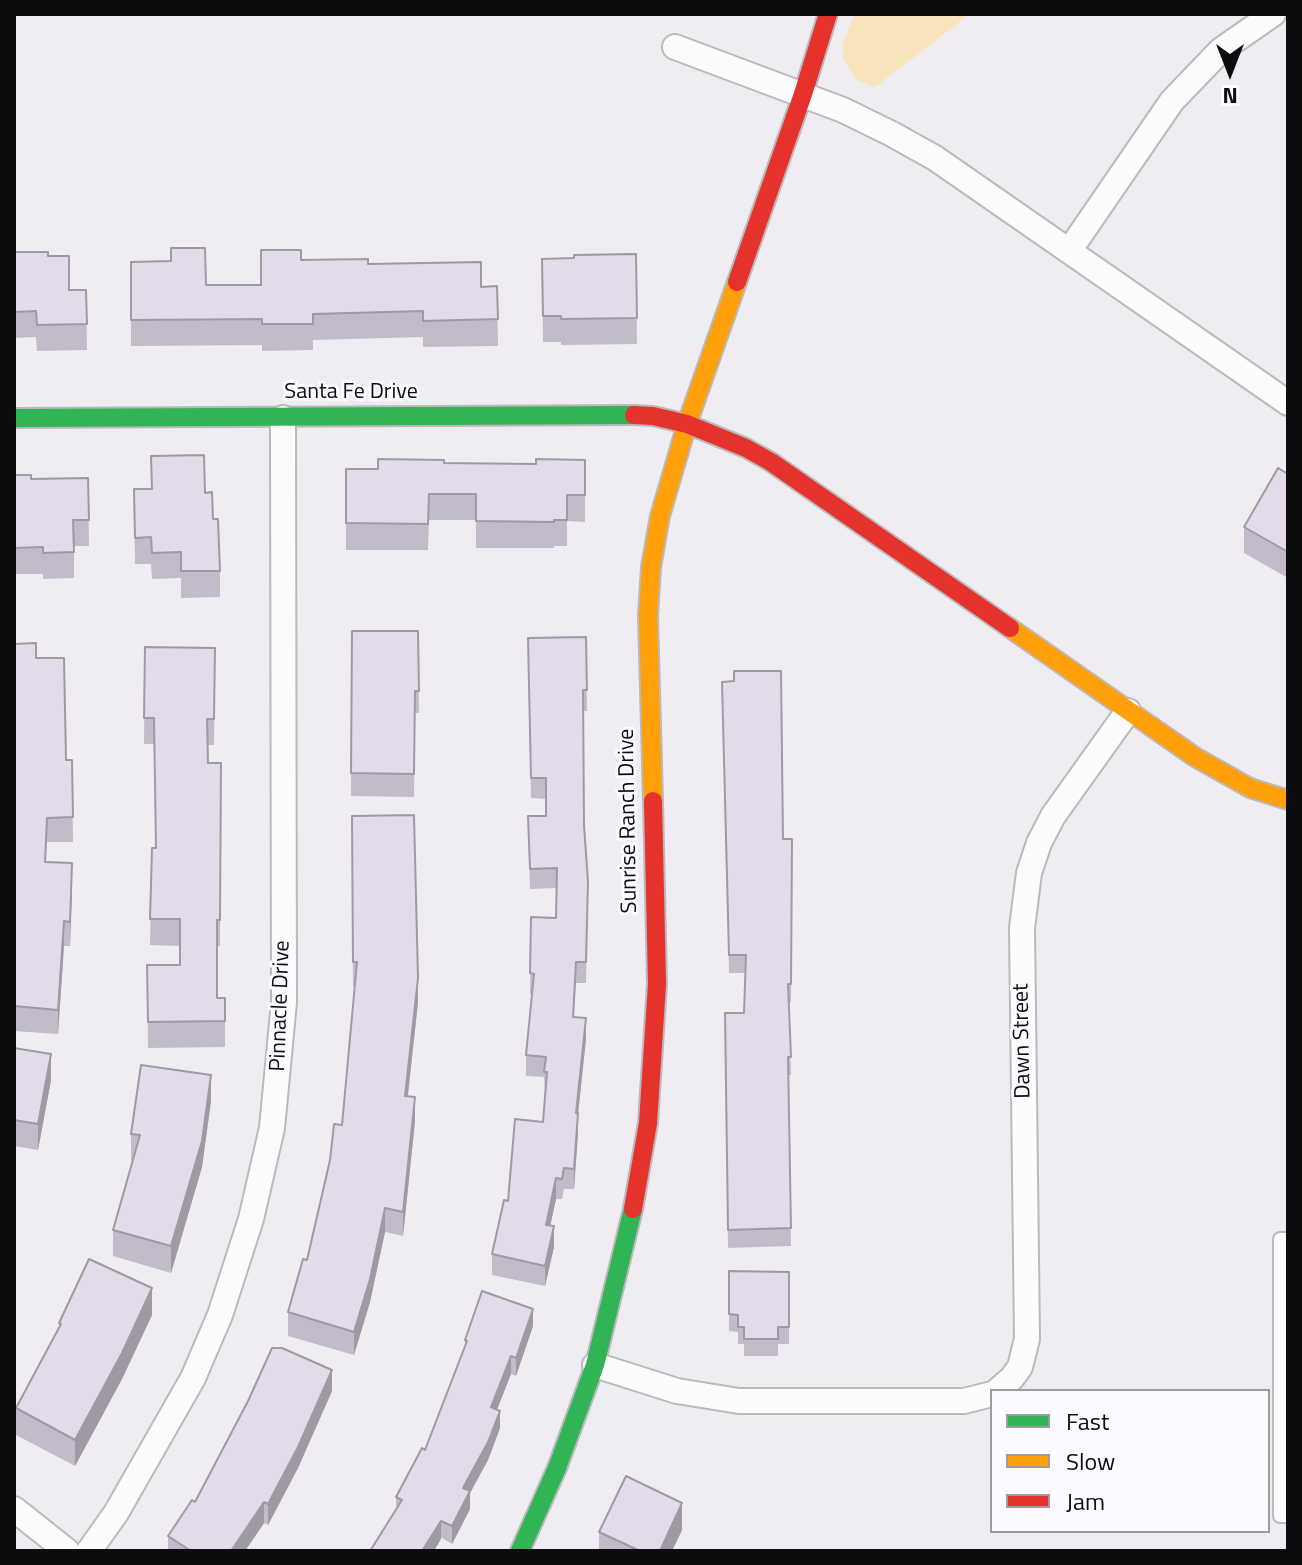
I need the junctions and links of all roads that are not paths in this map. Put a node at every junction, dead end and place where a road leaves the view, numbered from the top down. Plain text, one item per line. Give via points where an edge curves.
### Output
1 (828, 14) edge
2 (1273, 14) edge
3 (675, 47) dead end
4 (803, 94) junction
5 (1069, 251) junction
6 (1288, 403) edge
7 (14, 418) edge
8 (283, 418) junction
9 (687, 424) junction
10 (1128, 711) junction
11 (1288, 800) edge
12 (1288, 1239) edge
13 (595, 1365) junction
14 (999, 1389) edge
15 (990, 1394) edge
16 (14, 1509) edge
17 (1288, 1516) edge
18 (67, 1551) edge
19 (89, 1551) edge
20 (520, 1551) edge

1 - 4 street, Sunrise Ranch Drive
2 - 5 street via 1221,50 1172,101
3 - 4 street
4 - 5 street via 935,158
4 - 9 street, Sunrise Ranch Drive
5 - 6 street
7 - 8 street, Santa Fe Drive
8 - 9 street, Santa Fe Drive via 632,415
8 - 19 street, Pinnacle Drive via 284,1002 272,1128 251,1219 193,1378
9 - 10 street, Santa Fe Drive via 771,462
9 - 13 street, Sunrise Ranch Drive via 660,516 650,591 657,984 648,1123 624,1253
10 - 11 street, Santa Fe Drive via 1222,774
10 - 14 street, Dawn Street via 1053,816 1029,873 1022,928 1027,1339 1020,1367
12 - 17 lane via 1280,1239 1280,1516
13 - 15 street via 677,1391 739,1401 964,1401
13 - 20 street, Sunrise Ranch Drive
16 - 18 street

